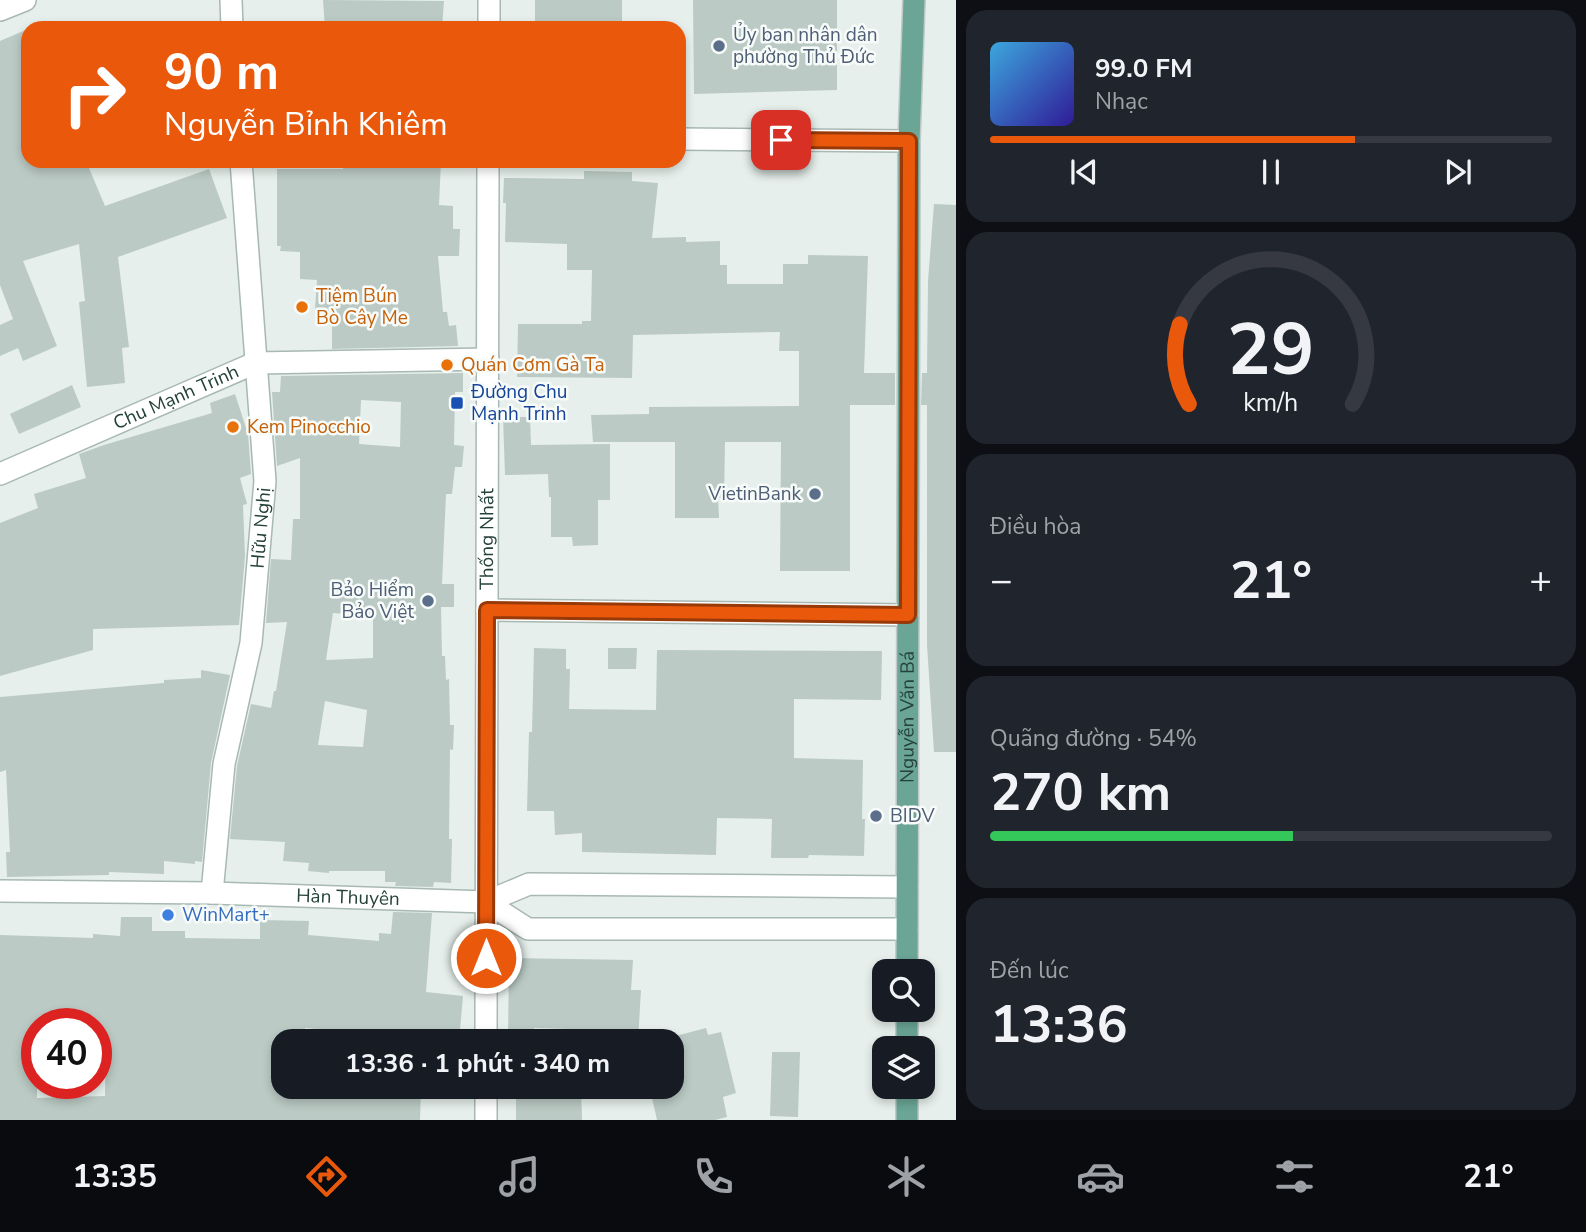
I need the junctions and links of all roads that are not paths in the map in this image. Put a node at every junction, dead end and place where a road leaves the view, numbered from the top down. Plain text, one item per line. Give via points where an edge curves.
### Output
1 (25, 0) edge
2 (230, 0) edge
3 (489, 0) edge
4 (914, 0) edge
5 (0, 10) edge
6 (232, 21) edge
7 (489, 21) edge
8 (686, 139) edge
9 (909, 141) junction
10 (241, 168) edge
11 (488, 168) edge
12 (488, 359) junction
13 (255, 363) junction
14 (0, 474) edge
15 (487, 610) junction
16 (908, 615) junction
17 (907, 887) junction
18 (0, 891) edge
19 (212, 893) junction
20 (486, 902) junction
21 (907, 929) junction
22 (907, 959) edge
23 (486, 1029) edge
24 (486, 1099) edge
25 (907, 1099) edge
26 (486, 1120) edge
27 (907, 1120) edge

1 - 5 street
2 - 6 street
3 - 7 street
4 - 9 main road, Nguyễn Văn Bá
8 - 9 street
9 - 16 main road, Nguyễn Văn Bá
10 - 13 street, Hữu Nghị
11 - 12 street, Thống Nhất
12 - 13 street, Chu Mạnh Trinh
12 - 15 street, Thống Nhất
13 - 14 street, Chu Mạnh Trinh
13 - 19 street, Hữu Nghị via 265,481 251,643 225,764
15 - 16 street
15 - 20 street, Thống Nhất
16 - 17 main road, Nguyễn Văn Bá
17 - 20 street, Hàn Thuyên via 529,884
17 - 21 main road, Nguyễn Văn Bá
18 - 19 street, Hàn Thuyên
19 - 20 street, Hàn Thuyên
20 - 21 street via 528,929
20 - 23 street, Thống Nhất
21 - 22 main road, Nguyễn Văn Bá
24 - 26 street
25 - 27 main road

